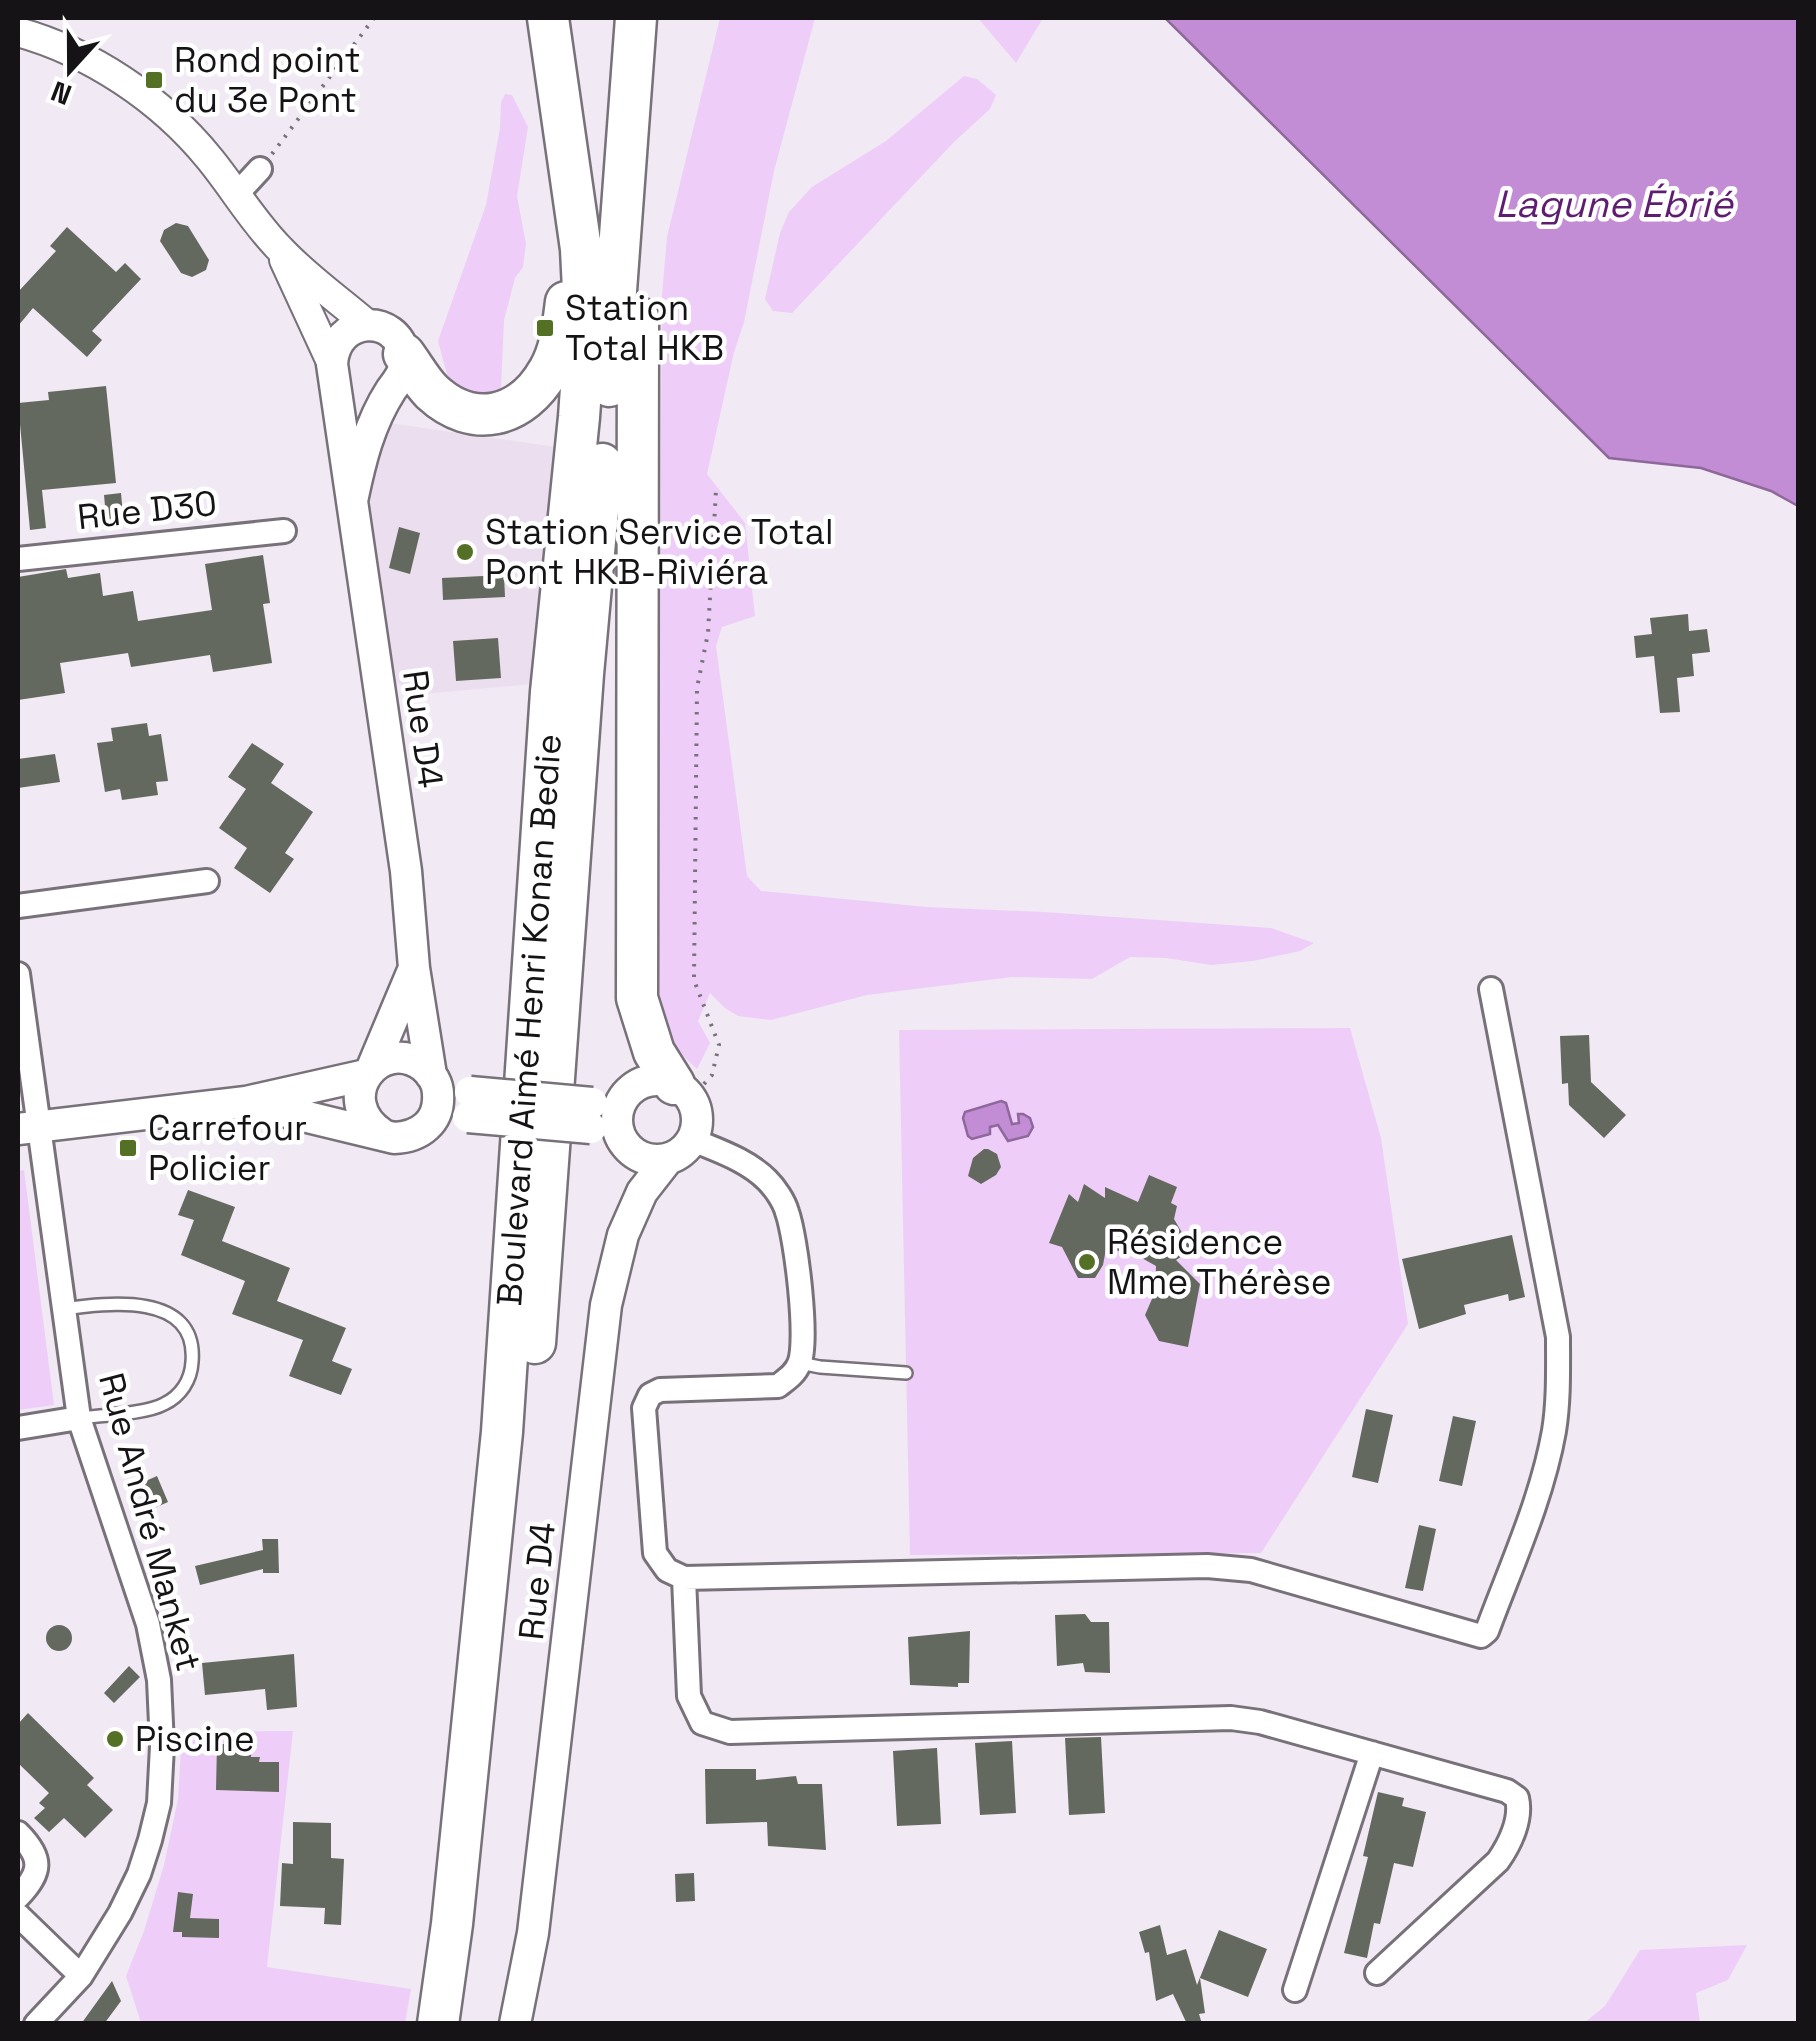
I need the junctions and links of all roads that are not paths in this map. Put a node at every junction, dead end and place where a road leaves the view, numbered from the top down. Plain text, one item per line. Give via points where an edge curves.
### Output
1 (548, 18) edge
2 (636, 18) edge
3 (18, 32) edge
4 (630, 98) junction
5 (260, 169) road end
6 (573, 193) junction
7 (236, 195) junction
8 (280, 249) junction
9 (368, 325) junction
10 (334, 371) junction
11 (398, 372) junction
12 (352, 501) junction
13 (284, 530) dead end
14 (18, 560) edge
15 (208, 881) dead end
16 (18, 906) edge
17 (414, 968) junction
18 (18, 974) edge
19 (1491, 989) dead end
20 (369, 1071) junction
21 (434, 1079) junction
22 (683, 1091) junction
23 (625, 1096) junction
24 (246, 1102) junction
25 (469, 1104) junction
26 (592, 1116) junction
27 (430, 1124) junction
28 (28, 1127) edge
29 (382, 1134) junction
30 (620, 1138) junction
31 (693, 1140) junction
32 (667, 1160) junction
33 (63, 1309) junction
34 (800, 1363) junction
35 (906, 1373) dead end
36 (79, 1418) junction
37 (18, 1428) edge
38 (684, 1578) junction
39 (1372, 1753) junction
40 (18, 1833) edge
41 (18, 1897) edge
42 (18, 1915) edge
43 (1378, 1973) dead end
44 (80, 1976) junction
45 (1295, 1990) dead end
46 (36, 2024) edge
47 (438, 2024) edge
48 (463, 2024) edge
49 (515, 2024) edge

1 - 6 highway, Boulevard Aimé Henri Konan Bedie
2 - 4 highway, Boulevard Aimé Henri Konan Bedie
3 - 7 street via 71,52 139,92 178,124
4 - 22 highway via 638,285 637,998 654,1052
4 - 48 highway, Boulevard Aimé Henri Konan Bedie via 528,1432
5 - 7 street
6 - 11 highway via 564,319 552,367 536,390 518,405 476,416
6 - 47 highway, Boulevard Aimé Henri Konan Bedie via 584,290 580,417 551,692 502,1432
7 - 8 street
8 - 9 street
8 - 10 street
9 - 10 main road via 338,342
9 - 11 main road via 396,338
10 - 11 main road via 343,388 368,398 380,396
10 - 12 main road, Rue D4
11 - 12 main road, Rue D4 via 372,424
12 - 17 main road, Rue D4
13 - 14 street, Rue D30
15 - 16 street
17 - 20 main road, Rue D4
17 - 21 main road, Rue D4
18 - 28 street
19 - 38 street via 1558,1337 1558,1382 1554,1430 1535,1500 1482,1636 1251,1570 1207,1566
20 - 21 main road via 396,1058 422,1066
20 - 24 main road
20 - 29 main road via 359,1104
21 - 25 main road
21 - 27 main road via 439,1100
22 - 23 main road via 653,1080
22 - 31 main road via 698,1119
23 - 26 main road
23 - 30 main road via 617,1116
24 - 28 main road
24 - 29 main road
25 - 26 main road, bridge
25 - 27 main road
26 - 30 main road
27 - 29 main road via 408,1138
28 - 33 street, Rue André Manket
30 - 32 main road via 635,1154
31 - 32 main road, Rue D4
31 - 34 street via 749,1165 786,1206 796,1252
32 - 49 main road, Rue D4 via 622,1234 606,1305 533,1933
33 - 36 street, Rue André Manket
33 - 36 lane via 147,1306 170,1314 193,1352 191,1375 176,1398 159,1408
34 - 35 lane
34 - 38 street via 778,1386 650,1395 644,1408 655,1553 667,1570
36 - 37 street
36 - 44 street, Rue André Manket via 148,1624 162,1746 159,1802 139,1874
38 - 39 street via 689,1696 702,1724 730,1732 1231,1718
39 - 43 street via 1507,1791 1520,1809 1498,1861
39 - 45 street
40 - 41 street via 37,1865
42 - 44 street
44 - 46 street, Rue André Manket

